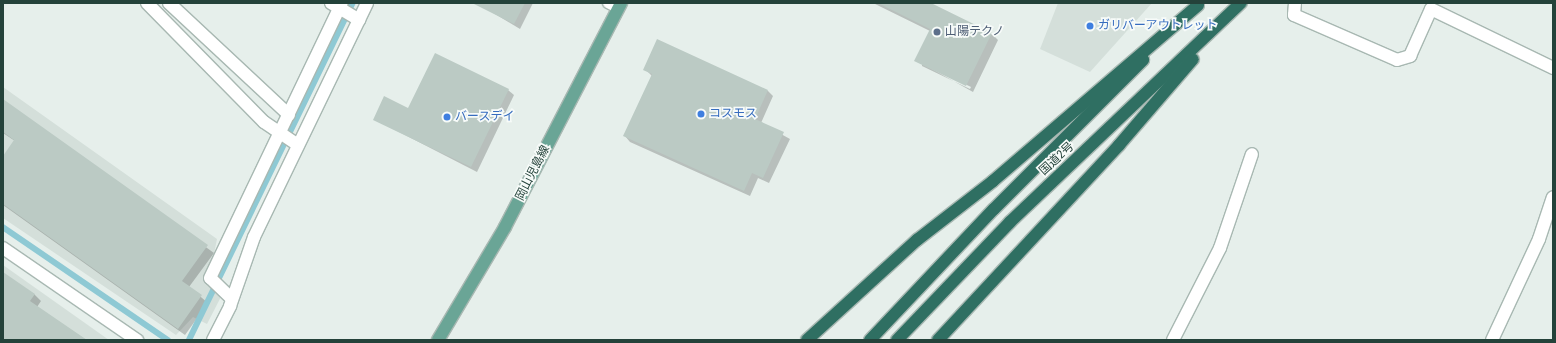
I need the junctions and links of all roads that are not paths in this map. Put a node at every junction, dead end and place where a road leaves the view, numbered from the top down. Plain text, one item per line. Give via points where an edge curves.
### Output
1 (147, 3) edge
2 (169, 3) edge
3 (367, 3) edge
4 (1295, 3) edge
5 (1200, 4) edge
6 (616, 5) edge
7 (1237, 7) edge
8 (345, 10) edge
9 (1553, 68) edge
10 (289, 115) junction
11 (289, 140) junction
12 (1252, 154) dead end
13 (1553, 197) edge
14 (3, 248) edge
15 (228, 295) junction
16 (137, 340) edge
17 (213, 340) edge
18 (438, 340) edge
19 (807, 340) edge
20 (870, 340) edge
21 (897, 340) edge
22 (938, 340) edge
23 (1172, 340) edge
24 (1492, 340) edge

1 - 11 street
2 - 10 street
3 - 8 street
4 - 9 street via 1294,14 1397,60 1410,56 1431,9
5 - 19 highway via 993,181 917,240
5 - 20 highway, 国道2号 via 994,209
6 - 18 main road, 岡山児島線 via 505,227
7 - 21 highway, 国道2号 via 1010,222
7 - 22 highway via 1119,145
8 - 10 street
8 - 11 street
10 - 11 street
11 - 15 street via 254,237
11 - 15 street via 212,280
12 - 23 street via 1220,248
13 - 24 street via 1538,239
14 - 16 street
15 - 17 street

